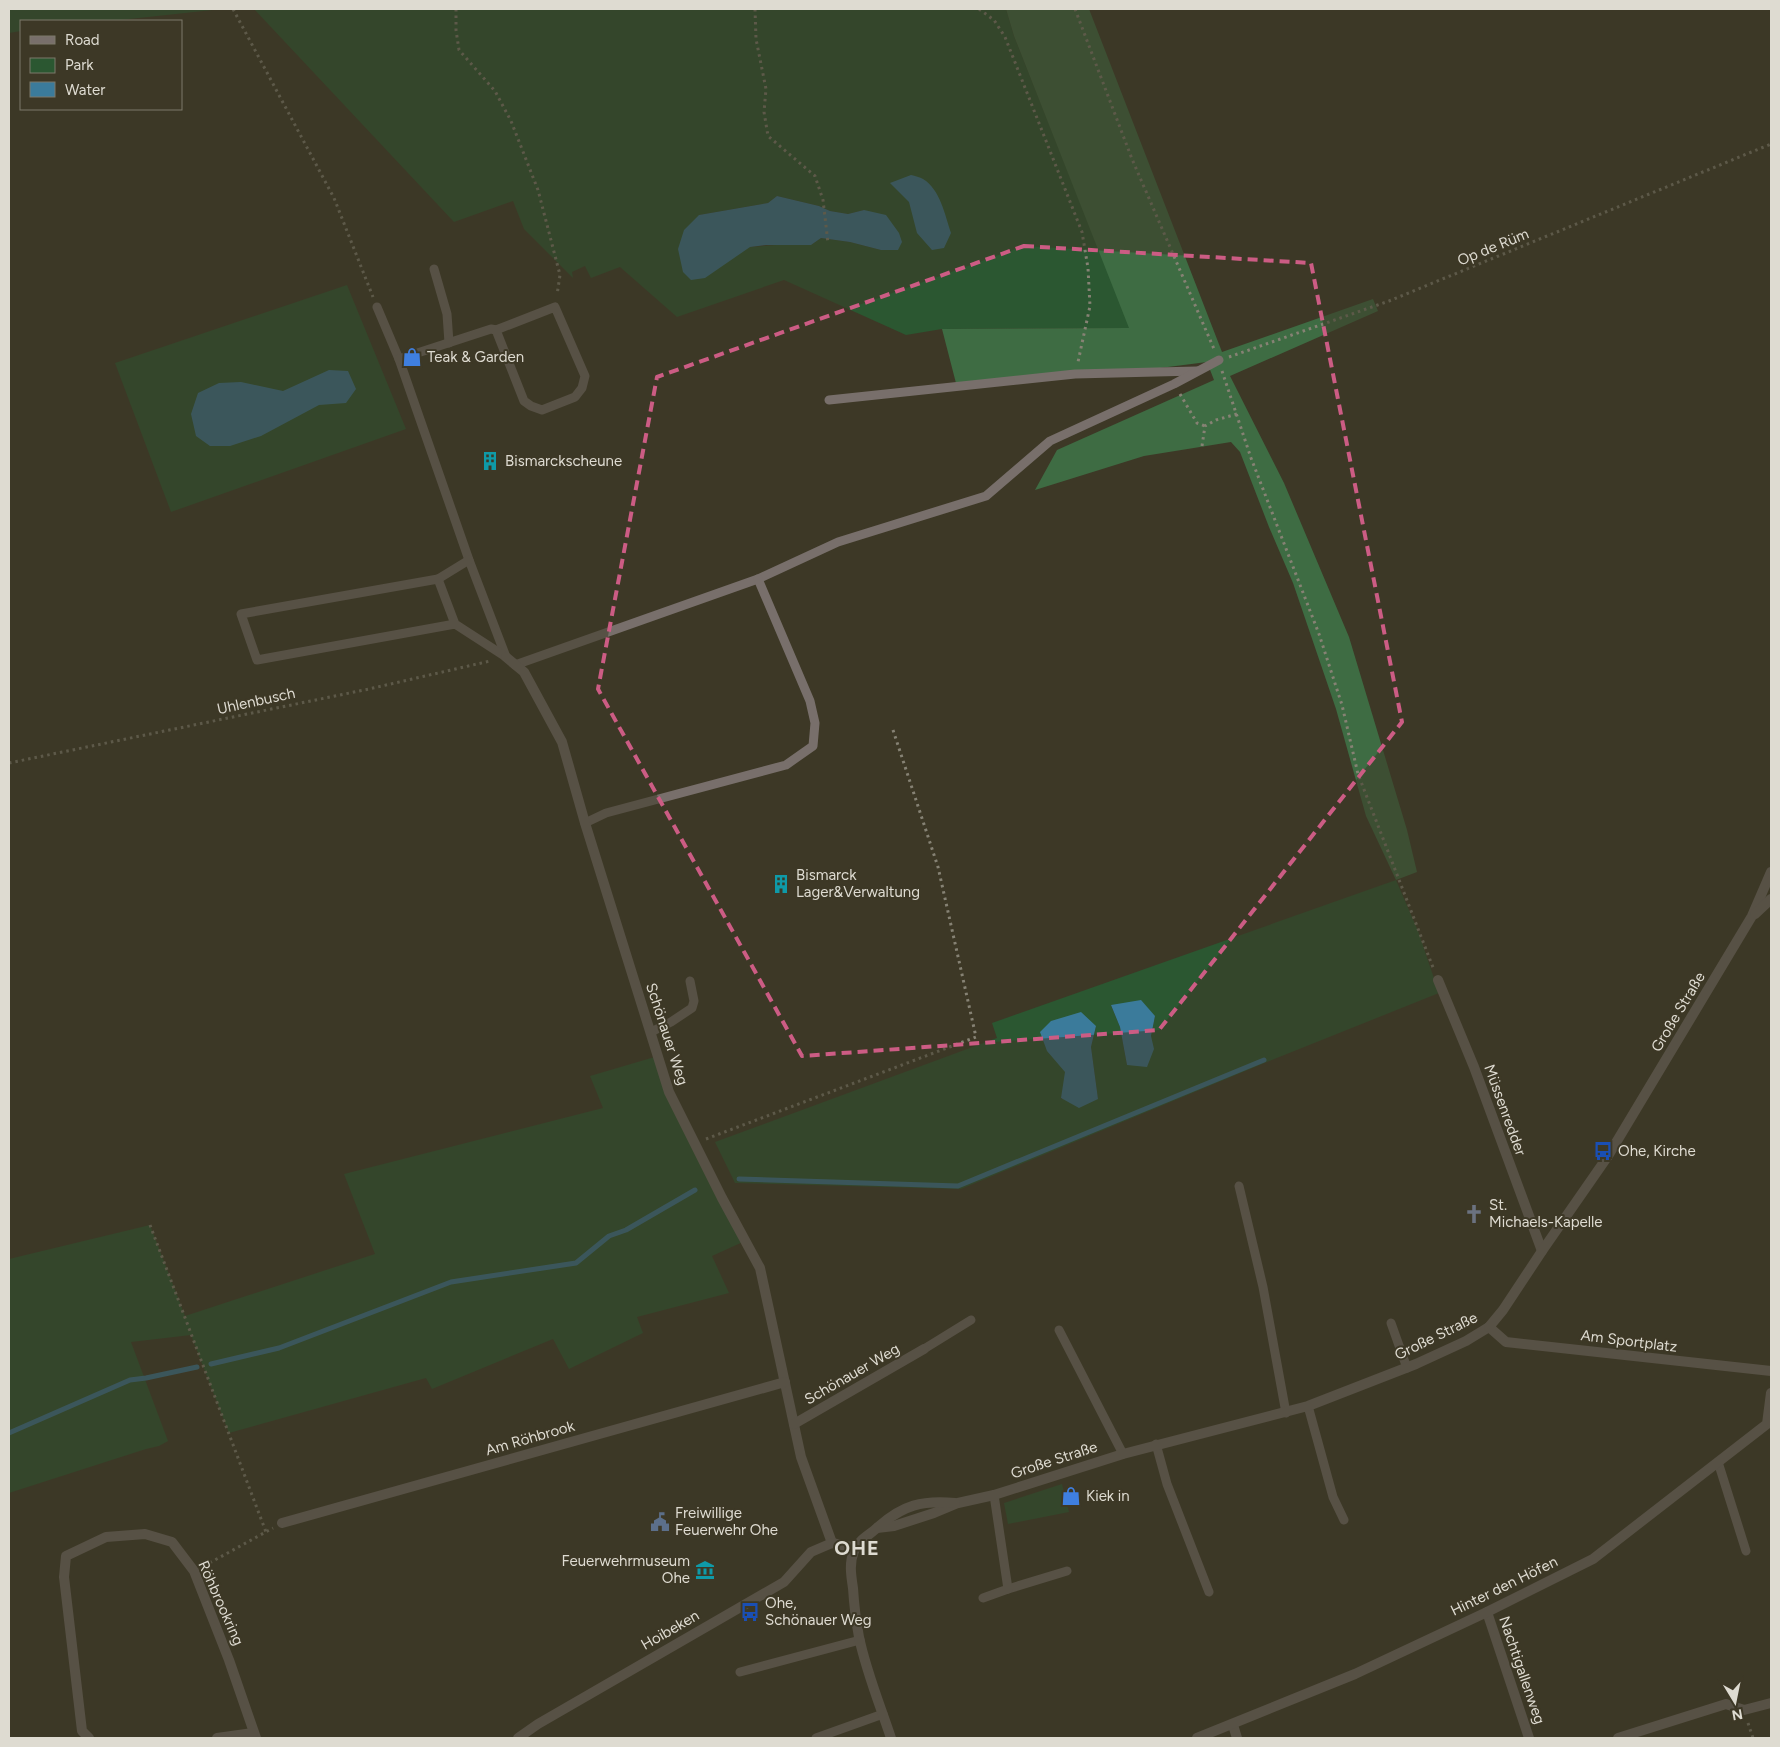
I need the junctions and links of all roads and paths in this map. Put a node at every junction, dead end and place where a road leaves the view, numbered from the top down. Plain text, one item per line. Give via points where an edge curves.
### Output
1 (233, 9) edge
2 (456, 9) edge
3 (755, 9) edge
4 (979, 9) edge
5 (1075, 9) edge
6 (1771, 144) edge
7 (828, 243) dead end
8 (434, 269) dead end
9 (377, 306) joint
10 (555, 307) junction
11 (496, 330) junction
12 (449, 343) junction
13 (399, 359) junction
14 (1219, 360) junction
15 (1199, 371) junction
16 (1075, 374) junction
17 (1174, 384) junction
18 (829, 400) dead end
19 (1236, 414) junction
20 (1205, 426) junction
21 (1202, 446) dead end
22 (469, 560) junction
23 (438, 578) junction
24 (758, 579) junction
25 (455, 624) junction
26 (506, 657) junction
27 (515, 665) junction
28 (892, 727) dead end
29 (9, 763) edge
30 (585, 823) junction
31 (1771, 872) edge
32 (1771, 899) edge
33 (1752, 916) junction
34 (1438, 980) joint
35 (690, 981) dead end
36 (651, 1032) junction
37 (695, 1142) junction
38 (1239, 1186) dead end
39 (150, 1225) dead end
40 (1542, 1251) junction
41 (971, 1320) dead end
42 (1391, 1323) dead end
43 (1489, 1328) junction
44 (1059, 1330) dead end
45 (924, 1350) joint
46 (1407, 1368) junction
47 (1771, 1372) edge
48 (785, 1382) junction
49 (1771, 1393) edge
50 (1308, 1406) junction
51 (1286, 1413) junction
52 (794, 1424) junction
53 (1156, 1444) junction
54 (1123, 1454) junction
55 (1718, 1462) junction
56 (994, 1495) junction
57 (1344, 1520) dead end
58 (282, 1523) joint
59 (266, 1532) junction
60 (832, 1543) junction
61 (855, 1548) junction
62 (1746, 1551) dead end
63 (1067, 1570) dead end
64 (194, 1571) junction
65 (1008, 1589) junction
66 (1209, 1592) dead end
67 (982, 1598) dead end
68 (1487, 1612) junction
69 (860, 1640) junction
70 (740, 1672) dead end
71 (1771, 1703) edge
72 (883, 1714) junction
73 (1233, 1725) junction
74 (255, 1736) edge
75 (88, 1738) edge
76 (217, 1738) edge
77 (518, 1738) edge
78 (816, 1738) edge
79 (891, 1738) edge
80 (1197, 1738) edge
81 (1237, 1738) edge
82 (1529, 1738) edge
83 (1618, 1738) edge

1 - 9 path via 334,198
2 - 10 path via 459,50 495,91 511,121 538,190 560,276
3 - 7 path via 756,39 766,88 764,112 768,136 815,176 823,200
4 - 16 path via 994,20 1005,37 1082,232 1090,306
5 - 14 path via 1132,159
6 - 14 path, Op de Rüm via 1389,301
8 - 12 lane via 447,314
9 - 13 lane
10 - 11 lane
10 - 11 lane via 585,376 575,397 542,410 524,401
11 - 12 lane via 490,329
12 - 13 lane
13 - 22 lane
14 - 15 lane
14 - 19 path
15 - 16 lane
15 - 17 lane
16 - 18 lane
17 - 20 path via 1197,423
17 - 24 lane via 1050,441 986,496 838,542
19 - 20 path
19 - 34 path via 1319,634 1342,705 1358,774
20 - 21 path
22 - 23 lane
22 - 26 lane
23 - 25 lane
23 - 25 lane via 240,614 256,660
24 - 27 lane
24 - 30 lane via 810,701 815,723 813,746 786,765 606,813
25 - 26 lane
26 - 27 street, Schönauer Weg
26 - 29 path, Uhlenbusch via 370,689
27 - 30 street, Schönauer Weg via 524,672 562,742
28 - 37 path via 938,867 976,1037
30 - 36 street, Schönauer Weg
31 - 33 street, Große Straße
32 - 33 street, Große Straße
33 - 40 street, Große Straße via 1608,1156
34 - 40 street, Müssenredder
35 - 36 lane via 694,1001 692,1008
36 - 37 street, Schönauer Weg via 669,1092
37 - 48 street, Schönauer Weg via 760,1268
38 - 51 lane via 1263,1287
39 - 59 path
40 - 43 street, Große Straße
41 - 45 lane
42 - 46 lane
43 - 46 street, Große Straße
43 - 47 street, Am Sportplatz via 1506,1342
44 - 54 lane
45 - 52 street, Schönauer Weg
46 - 50 street, Große Straße
48 - 52 street, Schönauer Weg
48 - 58 street, Am Röhbrook
49 - 55 street, Hinter den Höfen via 1767,1424
50 - 51 street, Große Straße
50 - 57 lane via 1332,1497
51 - 53 street, Große Straße
52 - 60 street, Schönauer Weg via 801,1457
53 - 54 street, Große Straße
53 - 66 lane via 1166,1484
54 - 56 street, Große Straße
55 - 62 lane
55 - 68 street, Hinter den Höfen via 1593,1559
56 - 61 street, Große Straße via 958,1503 894,1526 877,1528
56 - 65 lane
58 - 59 path
59 - 64 path
60 - 61 street
60 - 77 street, Hoibeken via 811,1552 784,1582
61 - 69 street via 851,1574
63 - 65 lane
64 - 74 street, Röhbrookring
64 - 75 street, Röhbrookring via 172,1542 145,1534 106,1537 66,1556 64,1577 82,1731
65 - 67 lane
68 - 73 street, Hinter den Höfen via 1355,1674
68 - 82 street, Nachtigallenweg
69 - 70 lane
69 - 72 street
71 - 83 street via 1744,1710 1726,1704
72 - 78 lane
72 - 79 street
73 - 80 street, Hinter den Höfen
73 - 81 street
74 - 76 street, Röhbrookring

